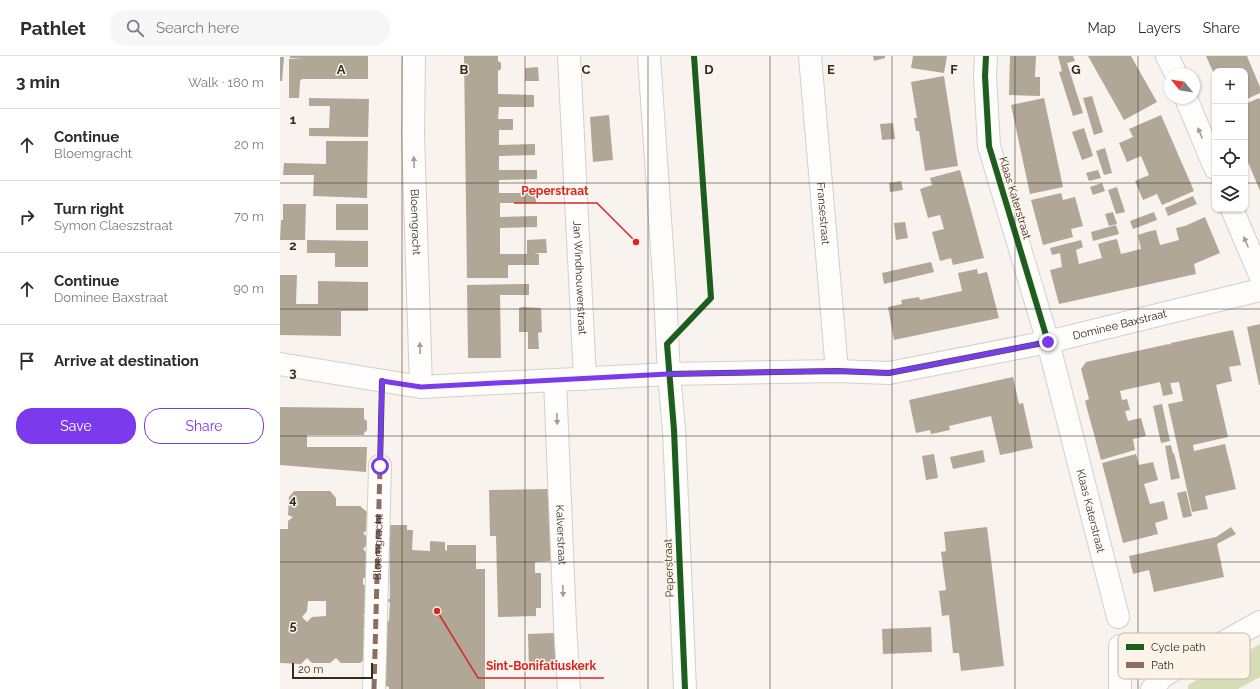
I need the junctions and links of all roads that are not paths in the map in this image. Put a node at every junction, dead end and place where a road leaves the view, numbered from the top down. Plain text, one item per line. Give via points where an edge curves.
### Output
1 (414, 56) edge
2 (569, 56) edge
3 (649, 56) edge
4 (810, 56) edge
5 (986, 56) edge
6 (1167, 56) edge
7 (1173, 68) edge
8 (1188, 104) edge
9 (1212, 161) edge
10 (1233, 212) edge
11 (1260, 275) edge
12 (1260, 290) edge
13 (1048, 342) junction
14 (280, 364) edge
15 (837, 371) junction
16 (668, 374) junction
17 (585, 379) junction
18 (555, 380) junction
19 (421, 387) junction
20 (380, 466) dead end
21 (1118, 617) dead end
22 (1260, 622) edge
23 (1240, 633) edge
24 (1160, 679) edge
25 (374, 689) edge
26 (569, 689) edge
27 (684, 689) edge
28 (1152, 689) edge

19 -> 1 street, Bloemgracht via 413,135
2 - 17 street, Jan Windhouwerstraat
3 - 16 street, Peperstraat
4 - 15 street, Fransestraat
5 - 13 street, Klaas Katerstraat via 989,146
6 - 7 street
9 -> 8 street
11 -> 10 street
12 - 13 street, Dominee Baxstraat
13 - 15 street, Dominee Baxstraat via 889,373
13 - 21 street, Klaas Katerstraat
14 - 19 street, Dominee Baxstraat
15 - 16 street, Dominee Baxstraat
16 - 17 street, Dominee Baxstraat
16 - 27 street, Peperstraat via 674,430
17 - 18 street, Dominee Baxstraat
18 - 19 street, Dominee Baxstraat
18 -> 26 street, Kalverstraat
20 - 25 street, Bloemgracht
22 - 23 street
24 - 28 street

